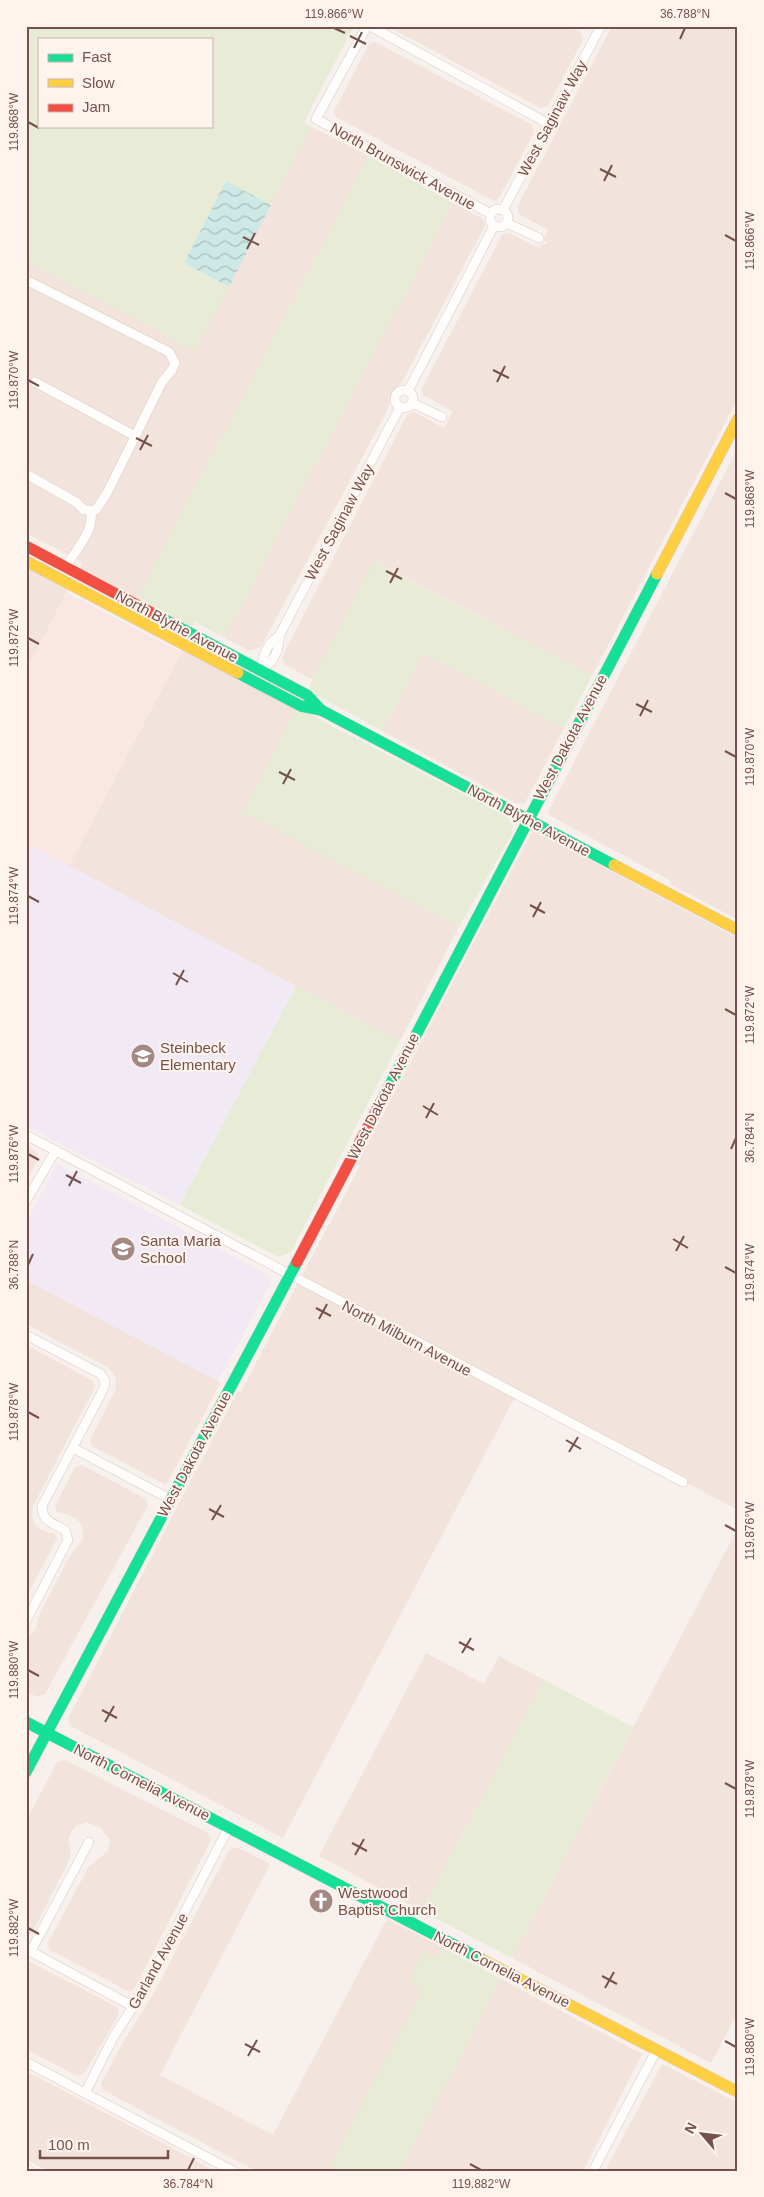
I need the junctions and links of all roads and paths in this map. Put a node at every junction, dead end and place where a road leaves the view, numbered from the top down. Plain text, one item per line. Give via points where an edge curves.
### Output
1 (368, 26) edge
2 (597, 28) edge
3 (549, 124) junction
4 (503, 210) junction
5 (491, 214) junction
6 (507, 222) junction
7 (494, 226) junction
8 (539, 238) dead end
9 (26, 280) edge
10 (35, 382) dead end
11 (408, 391) junction
12 (412, 403) junction
13 (400, 407) junction
14 (442, 417) dead end
15 (738, 419) edge
16 (135, 436) junction
17 (26, 474) edge
18 (91, 511) junction
19 (26, 546) edge
20 (26, 560) edge
21 (66, 567) junction
22 (92, 581) junction
23 (86, 592) junction
24 (185, 644) junction
25 (261, 670) junction
26 (321, 710) junction
27 (527, 819) junction
28 (738, 930) edge
29 (26, 1135) edge
30 (56, 1150) junction
31 (26, 1202) edge
32 (288, 1275) junction
33 (26, 1335) edge
34 (72, 1448) junction
35 (683, 1482) dead end
36 (170, 1499) junction
37 (26, 1621) edge
38 (26, 1722) edge
39 (48, 1733) junction
40 (26, 1772) edge
41 (229, 1827) junction
42 (89, 1842) dead end
43 (29, 1950) edge
44 (134, 2007) junction
45 (657, 2049) junction
46 (26, 2062) edge
47 (738, 2092) edge
48 (85, 2093) junction
49 (233, 2171) edge
50 (593, 2171) edge

1 - 3 street
1 - 5 street, North Brunswick Avenue via 316,119
2 - 3 street, West Saginaw Way
3 - 4 street, West Saginaw Way
4 - 5 street via 498,209
4 - 6 street
5 - 7 street
6 - 7 street
6 - 8 street
7 - 11 street
9 - 16 street via 169,352 173,358 172,370 162,382
10 - 16 street
11 - 12 street via 413,396
11 - 13 street via 401,390 396,395 395,402
12 - 13 street via 407,408
12 - 14 street
13 - 25 street, West Saginaw Way via 279,636 271,641 263,655
15 - 27 street, West Dakota Avenue
16 - 18 street via 99,507
17 - 18 street via 76,502 84,510
18 - 21 street via 89,531
19 - 21 street, North Blythe Avenue
20 - 23 street, North Blythe Avenue
21 - 22 street, North Blythe Avenue
22 - 23 street
22 - 25 street, North Blythe Avenue
23 - 24 street, North Blythe Avenue
24 - 25 street, North Blythe Avenue via 194,644 249,673
24 - 26 street, North Blythe Avenue via 301,706
25 - 26 street, North Blythe Avenue via 307,695
26 - 27 street, North Blythe Avenue
27 - 28 street, North Blythe Avenue
27 - 32 street, West Dakota Avenue
29 - 30 street, North Milburn Avenue
30 - 31 street
30 - 32 street, North Milburn Avenue
32 - 35 street, North Milburn Avenue
32 - 36 street, West Dakota Avenue
33 - 34 street via 100,1374 105,1382
34 - 36 street
34 - 37 street via 42,1506 46,1521 65,1530 68,1540
36 - 39 street, West Dakota Avenue
38 - 39 street, North Cornelia Avenue
39 - 40 street, West Dakota Avenue
39 - 41 street, North Cornelia Avenue
41 - 44 street, Garland Avenue
41 - 45 street, North Cornelia Avenue
42 - 43 street
43 - 44 street
44 - 48 street, Garland Avenue via 114,2036
45 - 47 street, North Cornelia Avenue
45 - 50 street
46 - 48 street
48 - 49 street

